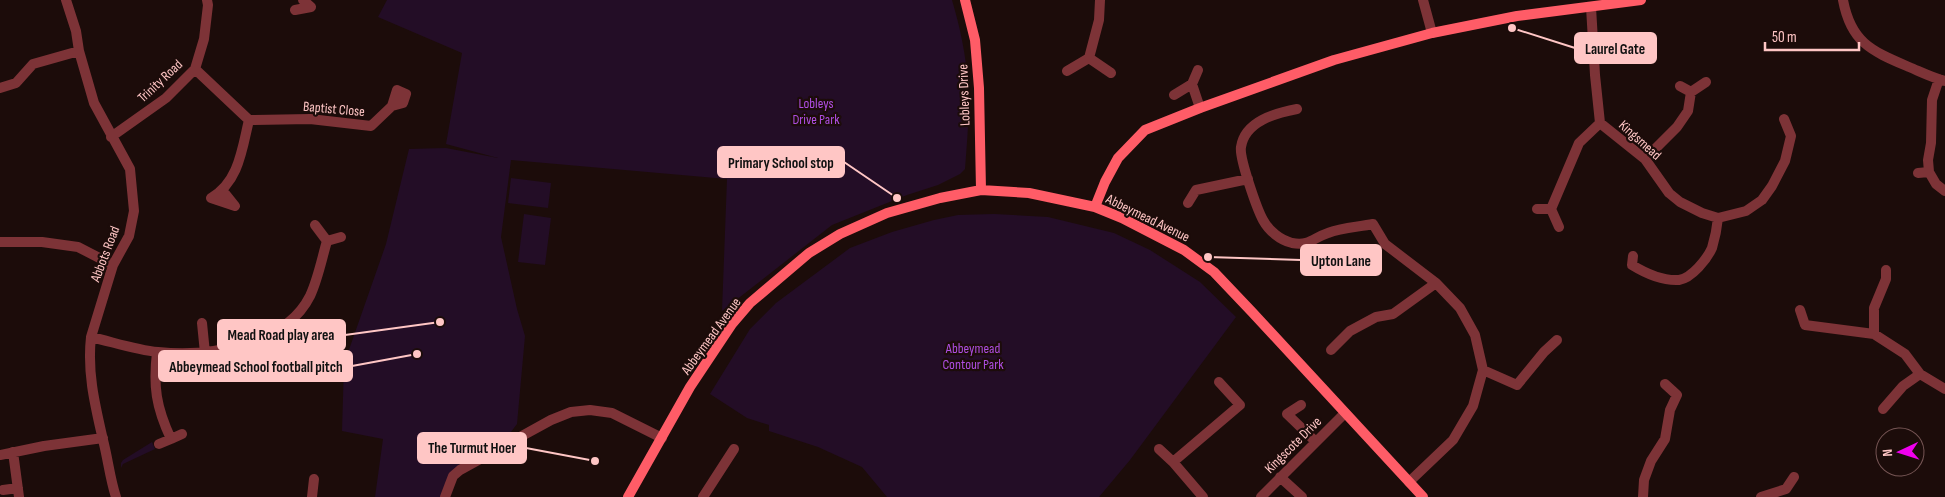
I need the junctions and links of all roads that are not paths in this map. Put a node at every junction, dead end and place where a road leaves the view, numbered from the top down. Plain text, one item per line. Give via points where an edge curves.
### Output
1 (66, 0) edge
2 (207, 0) edge
3 (303, 0) edge
4 (966, 0) edge
5 (1100, 0) edge
6 (1423, 0) edge
7 (1641, 0) edge
8 (1843, 0) edge
9 (1591, 7) junction
10 (295, 10) dead end
11 (1432, 34) junction
12 (79, 50) junction
13 (1089, 58) junction
14 (195, 68) junction
15 (1198, 70) dead end
16 (1067, 71) dead end
17 (1111, 74) dead end
18 (1942, 80) edge
19 (1706, 82) dead end
20 (1192, 84) junction
21 (1680, 86) dead end
22 (0, 88) edge
23 (397, 90) dead end
24 (1691, 92) junction
25 (1174, 95) dead end
26 (1200, 108) junction
27 (1297, 109) dead end
28 (1784, 119) dead end
29 (249, 120) junction
30 (1600, 123) junction
31 (111, 137) junction
32 (1645, 159) junction
33 (1929, 172) junction
34 (1918, 173) dead end
35 (1248, 179) junction
36 (981, 190) junction
37 (223, 191) junction
38 (1945, 191) edge
39 (1188, 203) dead end
40 (1095, 207) junction
41 (1537, 209) dead end
42 (1551, 209) junction
43 (1718, 218) junction
44 (315, 225) dead end
45 (1559, 227) dead end
46 (341, 237) dead end
47 (328, 241) junction
48 (0, 242) edge
49 (1633, 256) dead end
50 (113, 265) junction
51 (1889, 277) dead end
52 (1436, 283) junction
53 (1800, 310) dead end
54 (202, 324) dead end
55 (1874, 334) junction
56 (91, 337) junction
57 (1557, 340) dead end
58 (1331, 350) dead end
59 (157, 352) junction
60 (205, 353) junction
61 (1483, 370) junction
62 (1920, 374) junction
63 (1218, 382) dead end
64 (1665, 384) dead end
65 (1945, 389) edge
66 (1300, 405) dead end
67 (1883, 408) dead end
68 (1345, 412) junction
69 (182, 434) dead end
70 (103, 438) junction
71 (171, 438) junction
72 (662, 438) junction
73 (1316, 442) junction
74 (159, 444) dead end
75 (734, 449) dead end
76 (1159, 449) dead end
77 (13, 452) junction
78 (0, 455) edge
79 (1173, 462) junction
80 (1794, 476) dead end
81 (1280, 477) junction
82 (314, 479) dead end
83 (1409, 482) junction
84 (4, 490) dead end
85 (18, 492) edge
86 (116, 497) edge
87 (312, 497) edge
88 (445, 497) edge
89 (628, 497) edge
90 (703, 497) edge
91 (1203, 497) edge
92 (1262, 497) edge
93 (1302, 497) edge
94 (1423, 497) edge
95 (1643, 497) edge
96 (1760, 497) edge

1 - 12 street, Abbots Road
2 - 14 street, Trinity Road via 204,39
3 - 10 street
4 - 36 street, Lobleys Drive via 975,40
5 - 13 street via 1099,20
6 - 11 street
7 - 9 street
8 - 18 street via 1846,16 1863,43 1886,57
9 - 11 street via 1517,16
9 - 30 street, Kingsmead
11 - 26 street via 1334,60
12 - 22 street via 33,64 16,84
12 - 31 street, Abbots Road via 94,103
13 - 16 street
13 - 17 street
14 - 29 street
14 - 31 street, Trinity Road via 166,98
15 - 20 street
18 - 33 street via 1932,100
19 - 24 street
20 - 25 street
20 - 26 street
21 - 24 street
23 - 29 street, Baptist Close via 392,106 371,126 310,119
24 - 32 street via 1688,111 1678,126
26 - 40 street via 1145,130 1118,158
27 - 35 street via 1262,119 1246,135 1241,148
28 - 43 street via 1796,134 1772,186 1762,200 1746,211
29 - 37 street via 237,169
30 - 32 street, Kingsmead
30 - 42 street, Kingsmead via 1579,143
31 - 50 street, Abbots Road via 130,169 134,211 129,236
32 - 43 street, Kingsmead via 1669,193 1680,202
33 - 34 street
33 - 38 street
35 - 39 street via 1196,190
35 - 52 street via 1264,221 1279,238 1307,244 1328,232 1373,224 1385,244
36 - 40 street, Abbeymead Avenue via 1029,193
36 - 72 street, Abbeymead Avenue via 887,213 840,234 809,253 750,303 732,324 690,387
37 - 37 street via 211,198 236,206
40 - 68 street, Abbeymead Avenue via 1184,250 1214,272
41 - 42 street
42 - 45 street
43 - 49 street via 1711,250 1689,276 1680,280 1646,274 1632,264
44 - 47 street
46 - 47 street
47 - 60 street via 310,296 294,316 268,336
48 - 50 street via 42,242 78,247
50 - 56 street, Abbots Road
51 - 55 street via 1874,308
52 - 58 street via 1393,314 1376,317 1350,331
52 - 61 street via 1460,308 1475,335
53 - 55 street via 1805,325
54 - 60 street
55 - 62 street via 1905,354
56 - 59 street
56 - 70 street, Abbots Road via 91,380
57 - 61 street via 1517,385
59 - 60 street
59 - 71 street via 154,376 159,411
61 - 83 street via 1473,406 1452,440
62 - 65 street
62 - 67 street via 1903,386
63 - 79 street via 1240,405
64 - 95 street via 1677,395 1670,410 1665,439 1644,480
66 - 73 street via 1287,414
68 - 73 street, Kingscote Drive
68 - 83 street, Abbeymead Avenue
69 - 71 street
70 - 77 street
70 - 86 street, Abbots Road
71 - 74 street
72 - 88 street via 612,413 571,412 460,470 453,476
72 - 89 street, Abbeymead Avenue
73 - 81 street, Kingscote Drive
75 - 90 street
76 - 79 street
77 - 78 street
77 - 85 street
79 - 91 street
80 - 96 street via 1786,489
81 - 92 street, Kingscote Drive
81 - 93 street
82 - 87 street
83 - 94 street, Abbeymead Avenue
84 - 85 street

